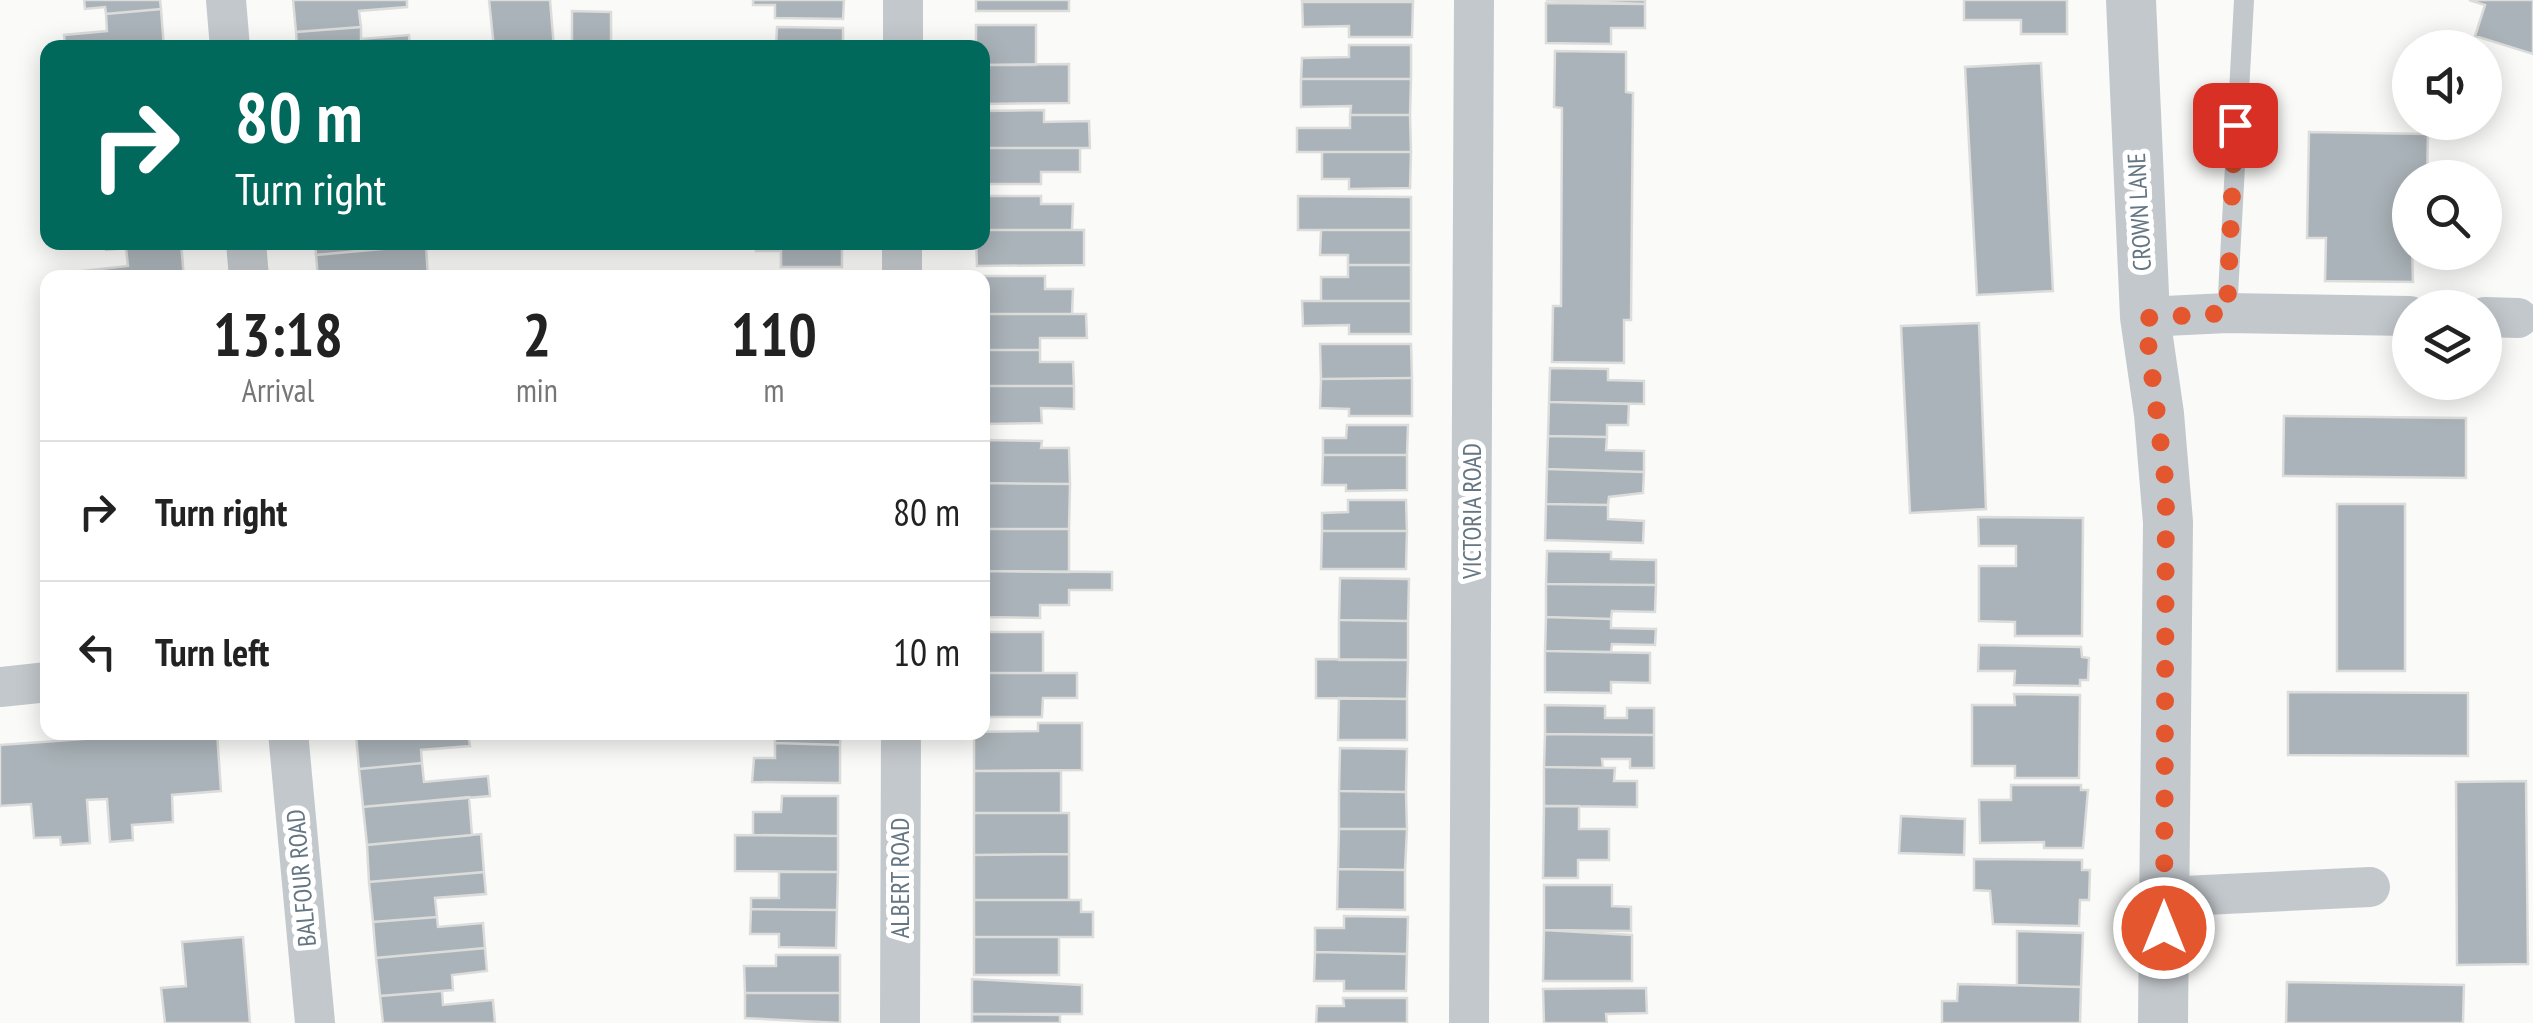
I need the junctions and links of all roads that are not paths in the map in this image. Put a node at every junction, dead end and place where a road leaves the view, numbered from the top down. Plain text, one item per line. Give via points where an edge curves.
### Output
1 (226, 0) edge
2 (903, 0) edge
3 (1474, 0) edge
4 (2131, 0) edge
5 (2244, 0) edge
6 (229, 40) edge
7 (903, 40) edge
8 (2227, 313) junction
9 (2392, 316) edge
10 (2145, 318) junction
11 (40, 683) edge
12 (0, 687) edge
13 (289, 740) edge
14 (901, 740) edge
15 (2370, 887) dead end
16 (2163, 897) junction
17 (315, 1023) edge
18 (900, 1023) edge
19 (1470, 1023) edge
20 (2164, 1023) edge

1 - 6 street
2 - 7 street
3 - 19 street, VICTORIA ROAD
4 - 10 street, CROWN LANE
5 - 8 lane
8 - 9 street
8 - 10 street
10 - 16 street, CROWN LANE via 2166,486
11 - 12 street
13 - 17 street, BALFOUR ROAD
14 - 18 street, ALBERT ROAD
15 - 16 street
16 - 20 street, CROWN LANE

